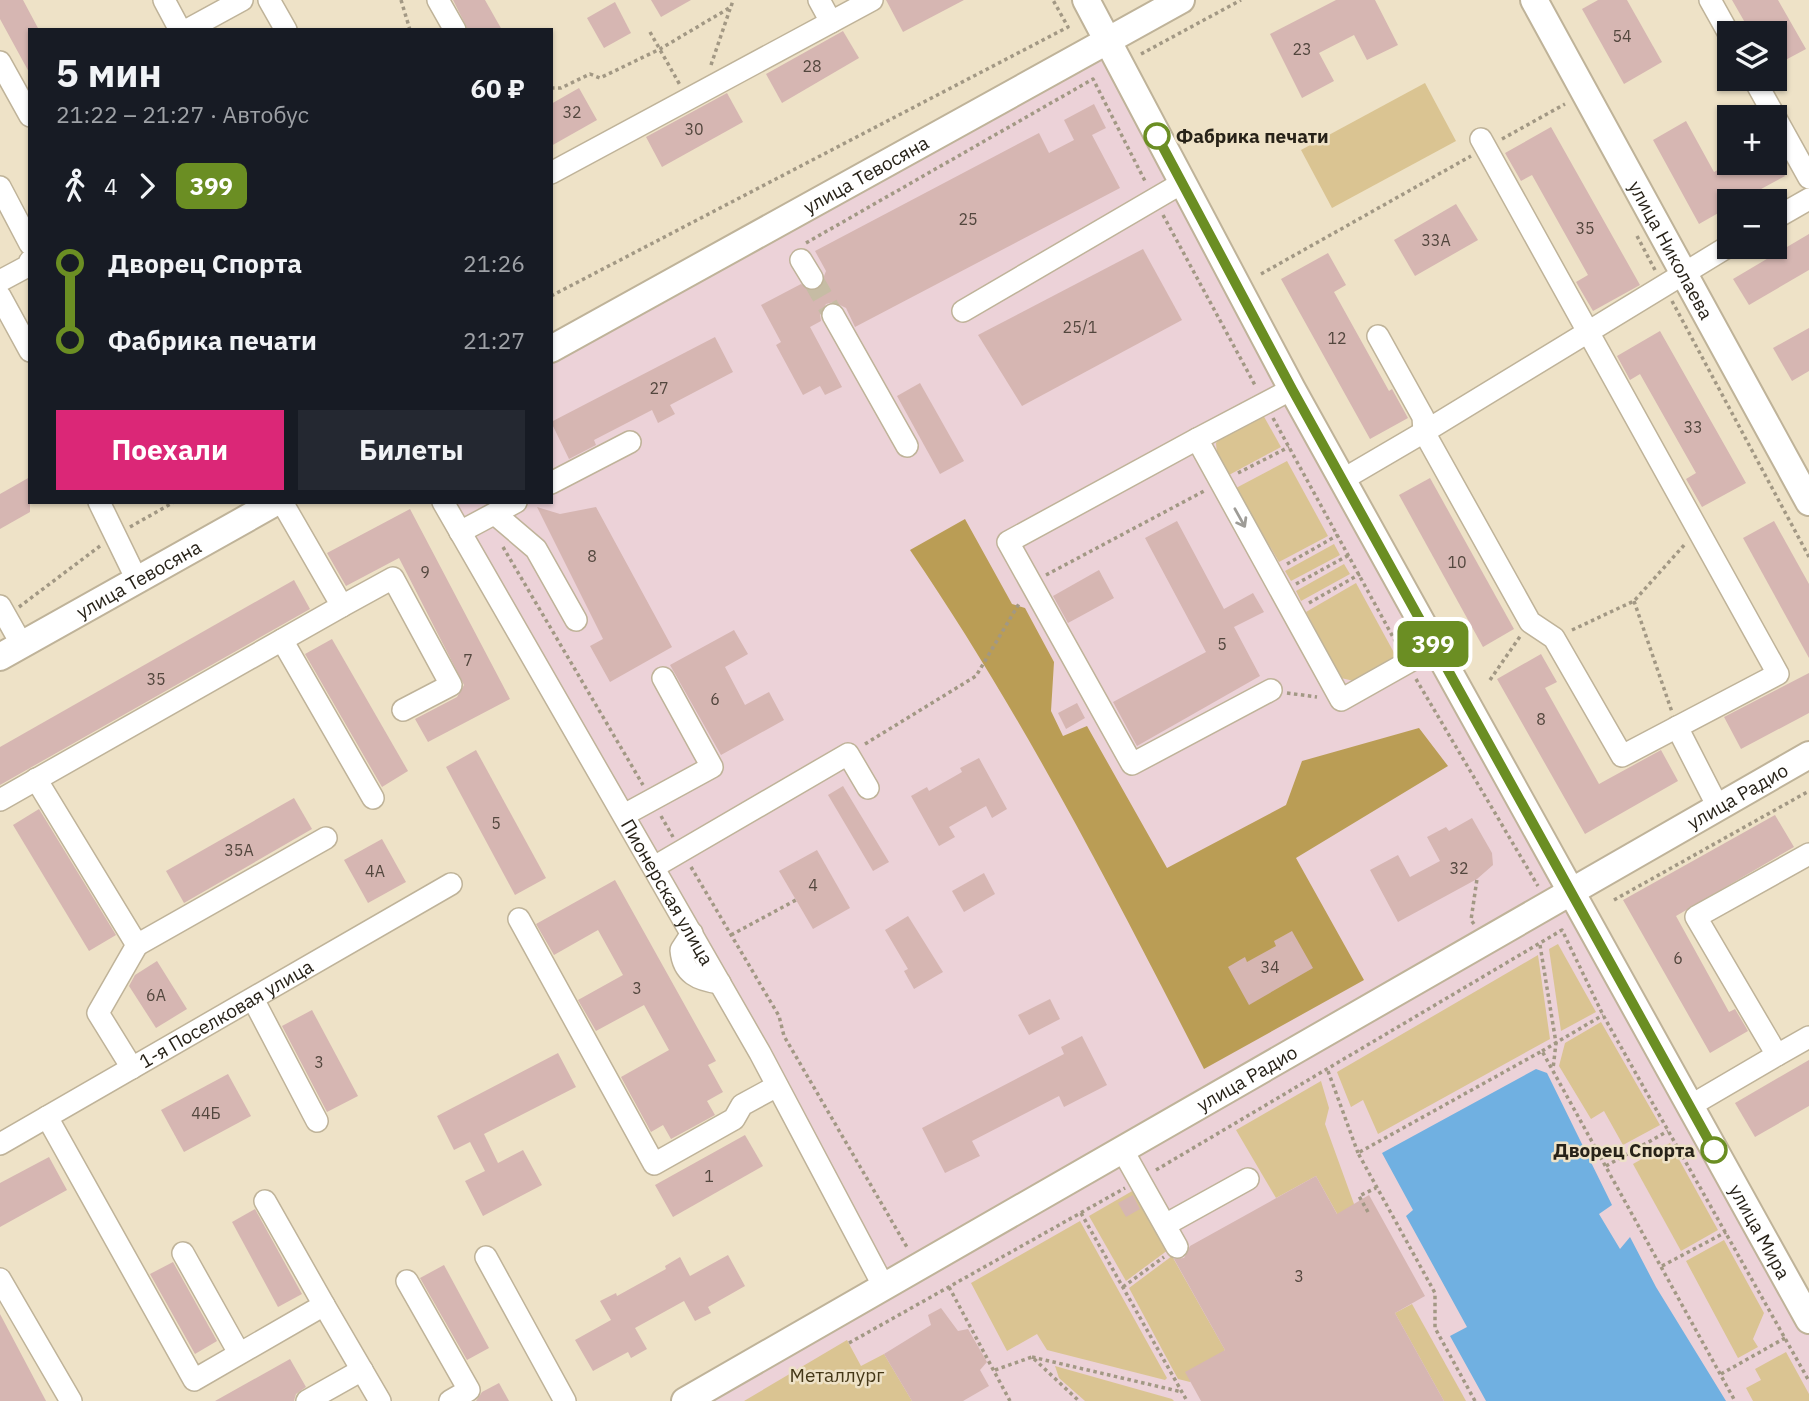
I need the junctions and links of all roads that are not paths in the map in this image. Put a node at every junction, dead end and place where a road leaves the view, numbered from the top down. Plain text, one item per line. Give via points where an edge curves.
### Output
1 (164, 0) edge
2 (242, 0) edge
3 (269, 0) edge
4 (438, 0) edge
5 (819, 0) edge
6 (872, 0) edge
7 (1086, 0) edge
8 (1181, 0) edge
9 (1534, 0) edge
10 (1710, 0) edge
11 (1722, 21) edge
12 (831, 22) junction
13 (179, 28) edge
14 (191, 28) edge
15 (285, 28) edge
16 (454, 28) edge
17 (1106, 41) junction
18 (0, 62) edge
19 (1761, 91) edge
20 (28, 112) edge
21 (1483, 144) road end
22 (553, 172) edge
23 (1809, 178) edge
24 (1182, 183) junction
25 (0, 187) edge
26 (1809, 199) edge
27 (1787, 212) edge
28 (28, 240) edge
29 (1717, 253) edge
30 (798, 255) road end
31 (28, 266) edge
32 (1684, 272) junction
33 (812, 278) tunnel mouth
34 (0, 281) edge
35 (0, 296) edge
36 (963, 311) dead end
37 (833, 315) tunnel mouth
38 (1588, 333) junction
39 (1378, 335) dead end
40 (28, 347) edge
41 (553, 348) edge
42 (1292, 389) junction
43 (1424, 432) junction
44 (1197, 439) junction
45 (630, 442) dead end
46 (907, 446) dead end
47 (1342, 480) junction
48 (553, 482) edge
49 (1809, 502) edge
50 (100, 504) edge
51 (272, 504) edge
52 (283, 504) edge
53 (444, 504) edge
54 (512, 504) edge
55 (491, 516) junction
56 (460, 532) junction
57 (137, 580) junction
58 (342, 607) junction
59 (4, 611) edge
60 (576, 620) dead end
61 (282, 640) junction
62 (1435, 647) junction
63 (11, 651) edge
64 (663, 678) dead end
65 (1271, 690) road end
66 (403, 710) dead end
67 (1677, 727) junction
68 (1809, 755) edge
69 (36, 779) junction
70 (868, 788) dead end
71 (373, 799) dead end
72 (0, 800) edge
73 (1718, 807) junction
74 (624, 815) junction
75 (326, 838) dead end
76 (1809, 854) edge
77 (654, 867) junction
78 (451, 884) dead end
79 (1570, 890) junction
80 (519, 919) dead end
81 (137, 945) junction
82 (253, 999) junction
83 (1809, 1037) edge
84 (1777, 1055) junction
85 (132, 1068) junction
86 (777, 1086) junction
87 (1690, 1106) junction
88 (47, 1117) junction
89 (317, 1121) dead end
90 (0, 1144) edge
91 (1123, 1151) junction
92 (1248, 1179) dead end
93 (265, 1201) dead end
94 (1165, 1225) junction
95 (1177, 1247) road end
96 (183, 1253) dead end
97 (486, 1257) dead end
98 (0, 1279) edge
99 (407, 1281) dead end
100 (884, 1287) junction
101 (324, 1305) junction
102 (1809, 1320) edge
103 (239, 1353) junction
104 (362, 1370) junction
105 (71, 1401) edge
106 (307, 1401) edge
107 (380, 1401) edge
108 (450, 1401) edge
109 (565, 1401) edge
110 (685, 1401) edge

1 - 13 street
2 - 14 street
3 - 15 street
4 - 16 street
5 - 12 street
6 - 12 street
7 - 17 main road, улица Мира
8 - 17 main road, улица Тевосяна
9 - 32 main road, улица Николаева
10 - 11 street
12 - 22 street
17 - 24 main road, улица Мира
17 - 41 main road, улица Тевосяна
18 - 20 street
19 - 23 street
21 - 38 street
24 - 36 street
24 - 42 main road, улица Мира
25 - 28 street
26 - 27 street
29 - 32 street
30 - 33 street
31 - 34 street
32 - 38 street
32 - 49 main road, улица Николаева
35 - 40 street
37 - 46 street
38 - 43 street
38 - 67 street via 1778,674
39 - 43 street via 1423,417
42 - 44 street
42 - 47 main road, улица Мира
43 - 47 street
43 - 67 street via 1530,622 1554,638 1622,756
44 -> 62 street via 1341,700
44 - 65 street via 1008,542 1132,764
45 - 48 street
47 - 62 main road, улица Мира
50 - 57 street
51 - 57 main road, улица Тевосяна
52 - 58 street
53 - 56 street, Пионерская улица
54 - 55 street
55 - 56 street
55 - 60 street via 536,549
56 - 74 street, Пионерская улица
57 - 63 main road, улица Тевосяна
58 - 61 street
58 - 66 street via 393,578 451,685
59 - 63 street
61 - 69 street
61 - 71 street
62 - 79 main road, улица Мира
64 - 74 street via 712,767
67 - 73 street
68 - 73 main road, улица Радио
69 - 72 street
69 - 81 street
70 - 77 street via 849,754
73 - 79 main road, улица Радио
74 - 77 street, Пионерская улица
75 - 81 street
76 - 84 street via 1696,917
77 - 86 street, Пионерская улица
78 - 82 street, 1-я Поселковая улица
79 - 87 main road, улица Мира
79 - 91 main road, улица Радио
80 - 86 street via 654,1164 734,1119 742,1105
81 - 85 street via 98,1013
82 - 85 street, 1-я Поселковая улица
82 - 89 street
83 - 84 street
84 - 87 street
85 - 88 street, 1-я Поселковая улица
86 - 100 street, Пионерская улица
87 - 102 main road, улица Мира
88 - 90 street, 1-я Поселковая улица
88 - 103 street via 194,1380
91 - 94 street
91 - 100 main road, улица Радио
92 - 94 street
93 - 101 street
94 - 95 street
96 - 103 street
97 - 109 street
98 - 105 street
99 - 108 street via 469,1390
100 - 110 main road, улица Радио
101 - 103 street
101 - 104 street
104 - 106 street
104 - 107 street

